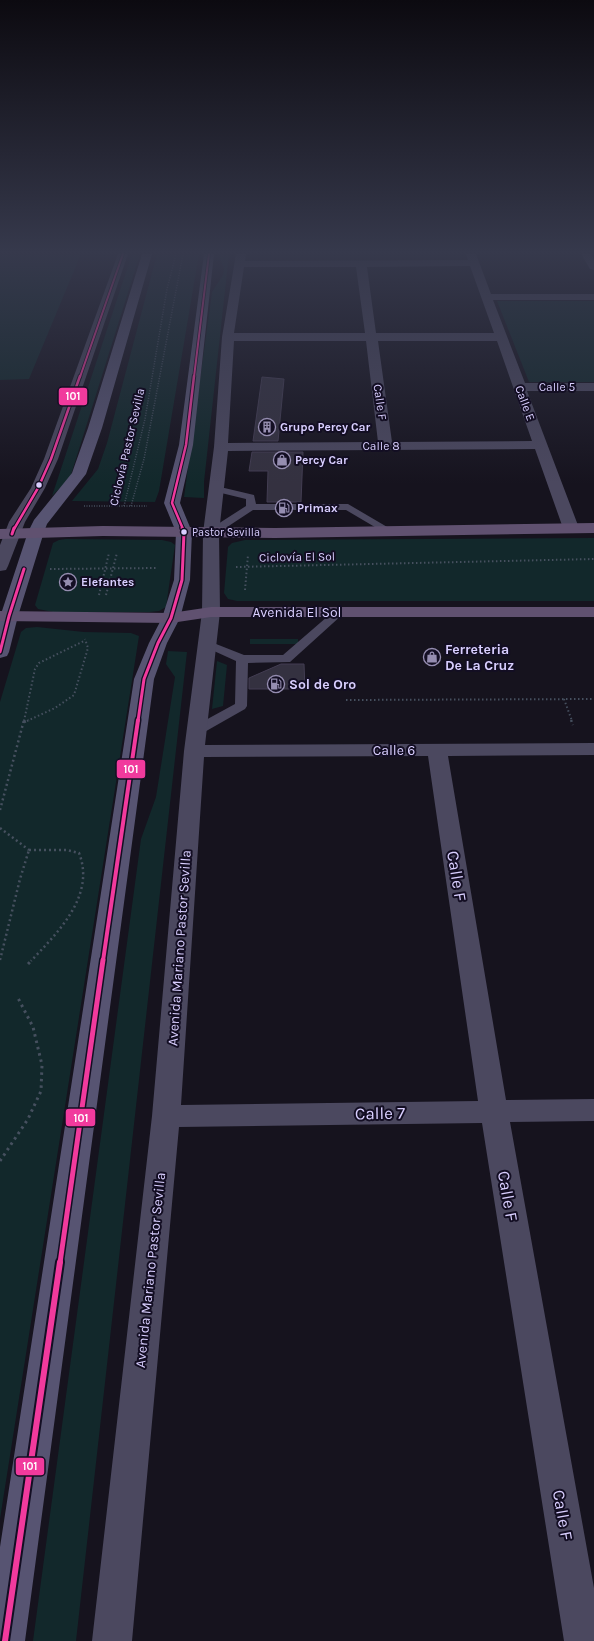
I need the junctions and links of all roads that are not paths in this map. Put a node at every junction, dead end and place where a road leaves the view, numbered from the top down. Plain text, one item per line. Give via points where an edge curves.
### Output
1 (96, 331) edge
2 (124, 331) edge
3 (200, 331) edge
4 (229, 331) edge
5 (371, 331) edge
6 (499, 331) edge
7 (228, 337) junction
8 (372, 337) junction
9 (501, 337) junction
10 (519, 387) junction
11 (594, 387) edge
12 (541, 445) junction
13 (386, 446) junction
14 (221, 447) junction
15 (216, 489) junction
16 (251, 507) junction
17 (571, 528) junction
18 (594, 528) edge
19 (390, 531) junction
20 (36, 532) junction
21 (184, 532) junction
22 (212, 533) junction
23 (6, 534) edge
24 (0, 566) edge
25 (211, 612) junction
26 (340, 612) junction
27 (594, 612) edge
28 (5, 616) edge
29 (171, 618) junction
30 (207, 644) junction
31 (0, 652) edge
32 (242, 659) junction
33 (195, 741) junction
34 (594, 749) edge
35 (437, 750) junction
36 (594, 1110) edge
37 (494, 1112) junction
38 (166, 1116) junction
39 (5, 1641) edge
40 (112, 1641) edge
41 (584, 1641) edge

1 - 23 street via 51,459 38,488 17,522
2 - 20 main road via 79,474 40,523
3 - 21 main road via 186,445 172,503
4 - 7 street, Avenida Mariano Pastor Sevilla
5 - 8 street, Calle F
6 - 9 street, Calle E
7 - 8 street
7 - 14 street, Avenida Mariano Pastor Sevilla
8 - 9 street
8 - 13 street, Calle F
9 - 10 street, Calle E
10 - 11 street, Calle 5
10 - 12 street, Calle E
12 - 13 street, Calle 8
12 - 17 street, Calle E
13 - 14 street, Calle 8
14 - 15 street, Avenida Mariano Pastor Sevilla
15 - 16 lane via 250,497
15 - 22 street, Avenida Mariano Pastor Sevilla
16 - 19 lane via 348,507
16 - 22 lane
17 - 18 main road
17 - 19 main road
19 - 22 main road
20 - 21 main road
20 - 23 main road
20 - 28 main road
21 - 22 main road
21 - 29 main road via 182,580
22 - 25 street, Avenida Mariano Pastor Sevilla
23 - 24 street
25 - 26 main road, Avenida El Sol
25 - 29 main road, Avenida El Sol
25 - 30 street, Avenida Mariano Pastor Sevilla
26 - 27 main road, Avenida El Sol
26 - 32 lane via 286,659
28 - 29 main road, Avenida El Sol
28 - 31 main road
29 - 39 main road via 144,679
30 - 32 lane
30 - 33 street, Avenida Mariano Pastor Sevilla
32 - 33 lane via 241,706
33 - 35 street, Calle 6
33 - 38 street, Avenida Mariano Pastor Sevilla
34 - 35 street, Calle 6
35 - 37 street, Calle F
36 - 37 street, Calle 7
37 - 38 street, Calle 7
37 - 41 street, Calle F
38 - 40 street, Avenida Mariano Pastor Sevilla

